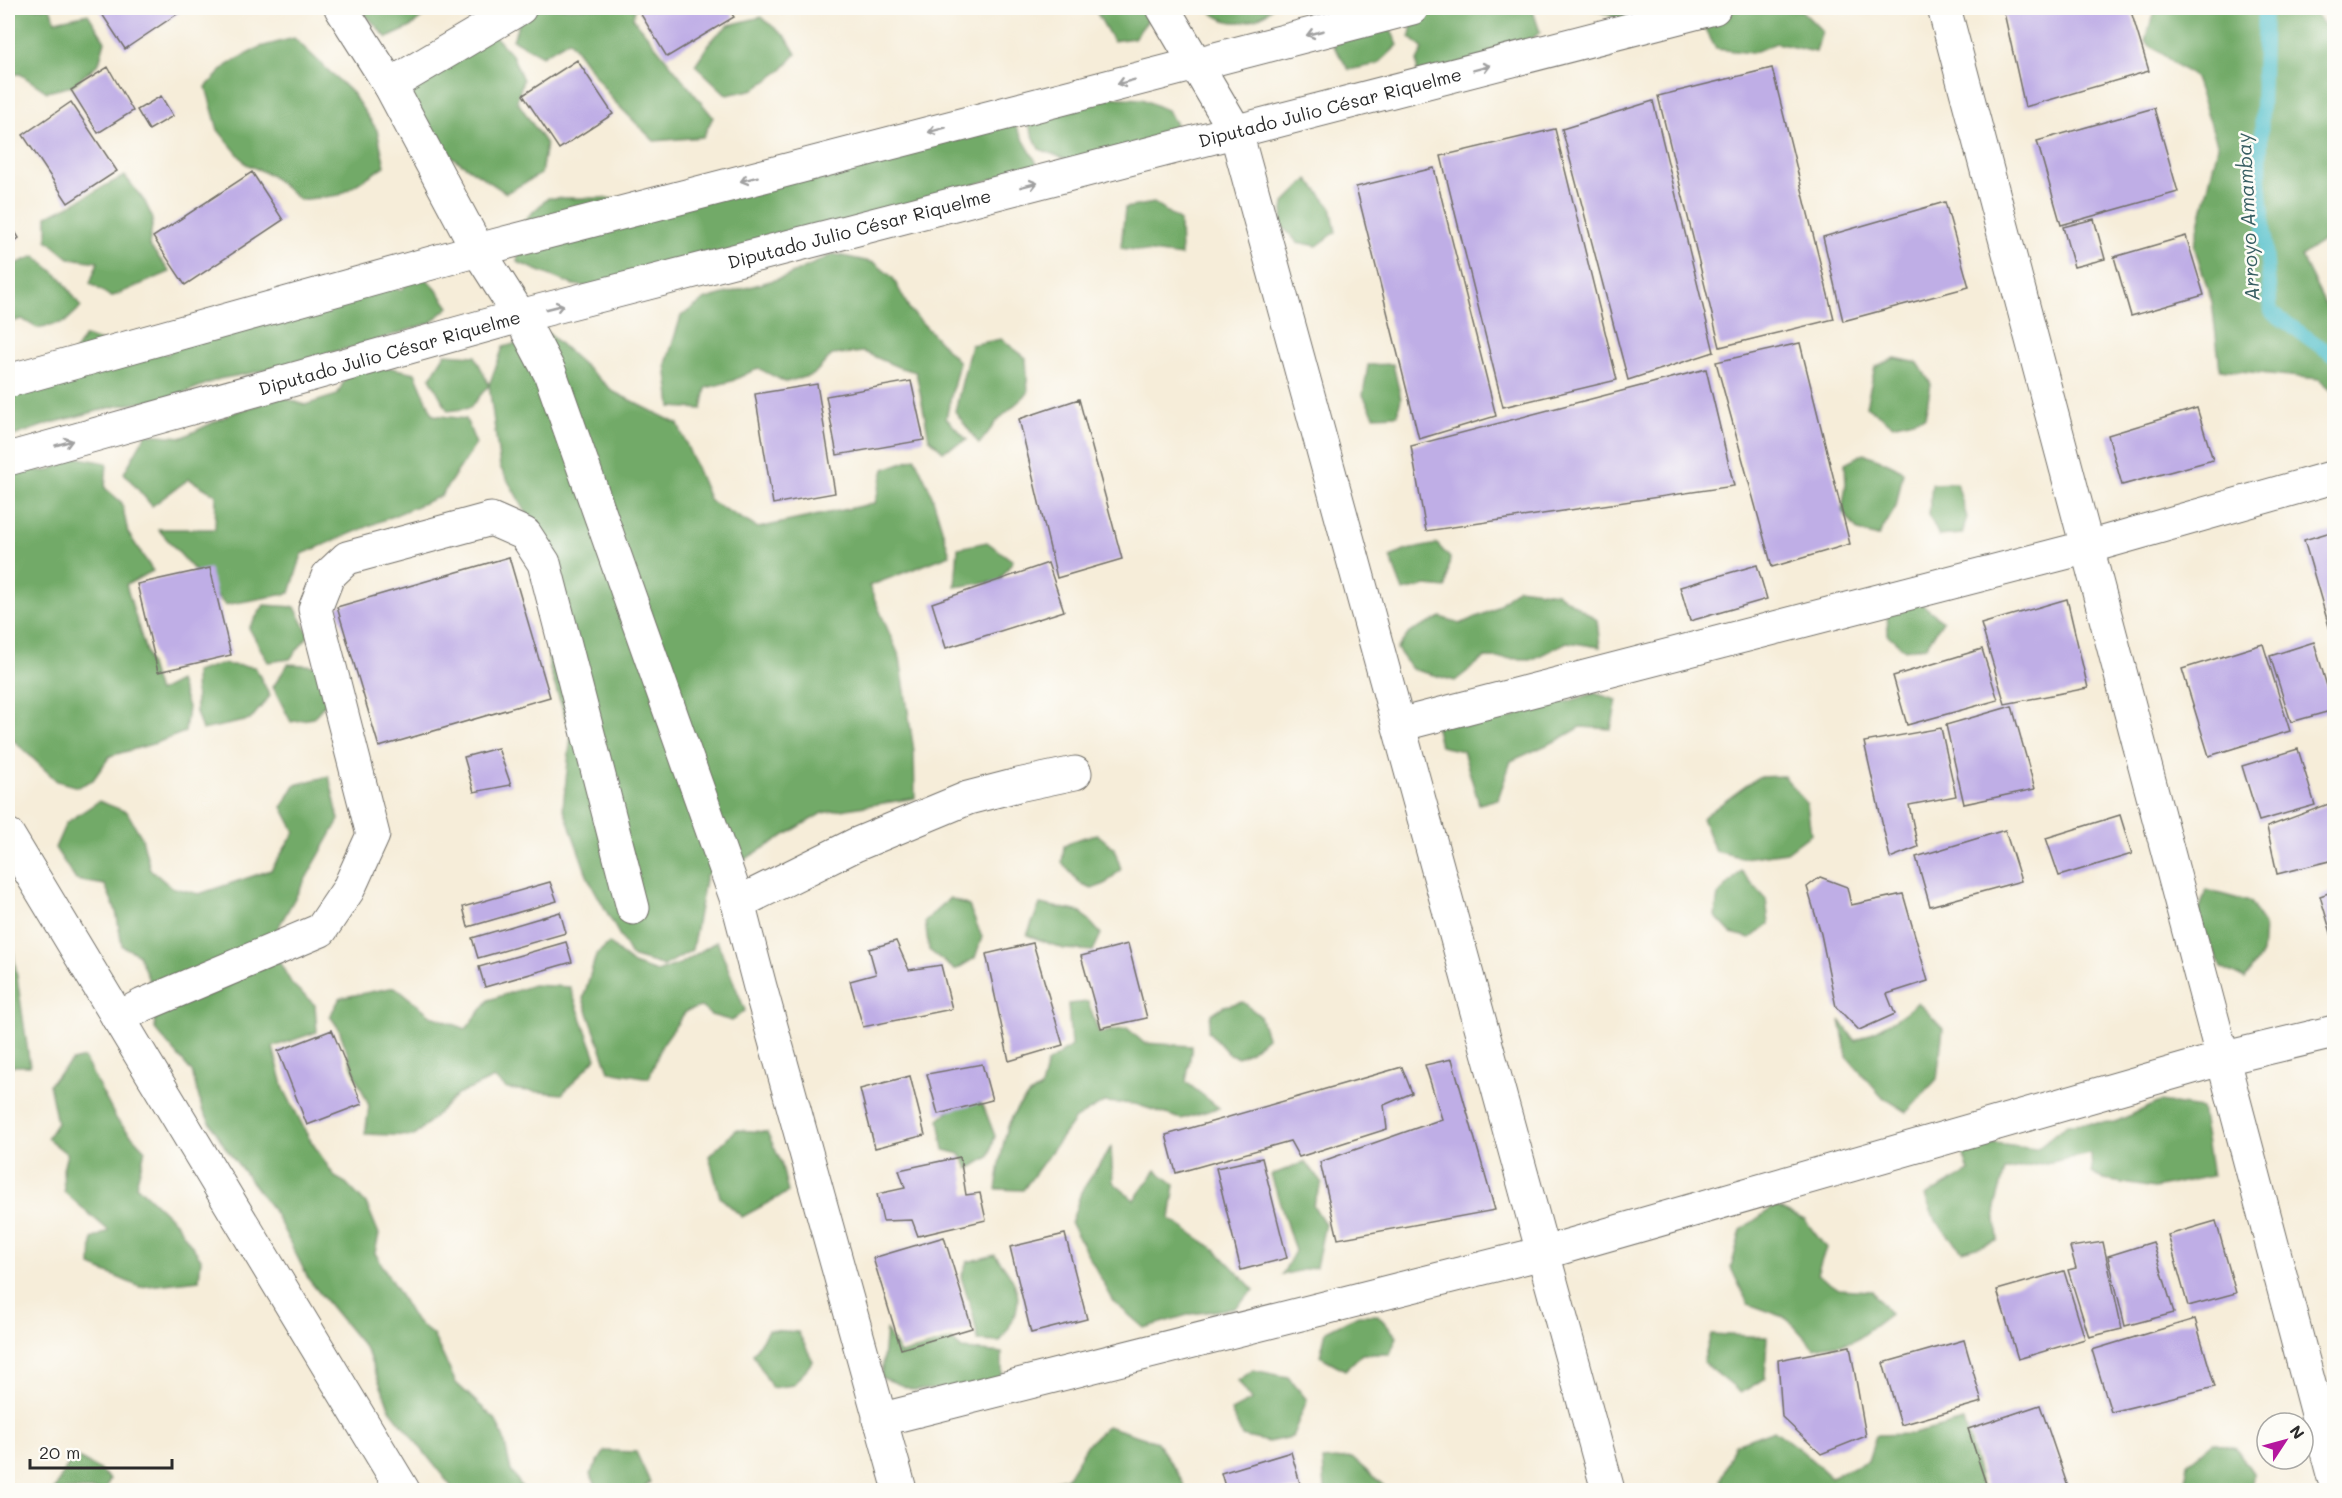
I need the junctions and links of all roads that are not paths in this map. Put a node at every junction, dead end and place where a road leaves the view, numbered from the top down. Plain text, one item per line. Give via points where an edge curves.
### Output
1 (341, 8) edge
2 (520, 8) edge
3 (1163, 8) edge
4 (1412, 8) edge
5 (1714, 8) edge
6 (1944, 8) edge
7 (1195, 64) junction
8 (390, 85) junction
9 (1236, 132) junction
10 (478, 250) junction
11 (520, 316) junction
12 (8, 381) edge
13 (8, 459) edge
14 (2334, 477) edge
15 (2088, 547) junction
16 (1399, 725) junction
17 (1075, 774) dead end
18 (8, 835) edge
19 (738, 903) junction
20 (633, 908) dead end
21 (118, 1018) junction
22 (2334, 1032) edge
23 (2221, 1059) junction
24 (1543, 1253) junction
25 (879, 1420) junction
26 (2334, 1478) edge
27 (403, 1491) edge
28 (900, 1491) edge
29 (1608, 1491) edge

1 - 8 street
2 - 8 street
3 - 7 street
4 -> 7 street
9 -> 5 street, Diputado Julio César Riquelme
6 - 15 street
7 - 9 street
7 -> 10 street
8 - 10 street
11 -> 9 street, Diputado Julio César Riquelme
9 - 16 street
10 - 11 street
10 - 12 street
13 -> 11 street, Diputado Julio César Riquelme
11 - 19 street via 550,373
14 - 15 street
15 - 16 street
15 - 23 street
16 - 24 street
17 - 19 street via 968,798 855,845
18 - 21 street
19 - 25 street
20 - 21 street via 544,563 525,534 491,519 347,558 328,576 315,609 373,835 348,890 321,930
21 - 27 street
22 - 23 street
23 - 24 street
23 - 26 street
24 - 25 street
24 - 29 street
25 - 28 street

